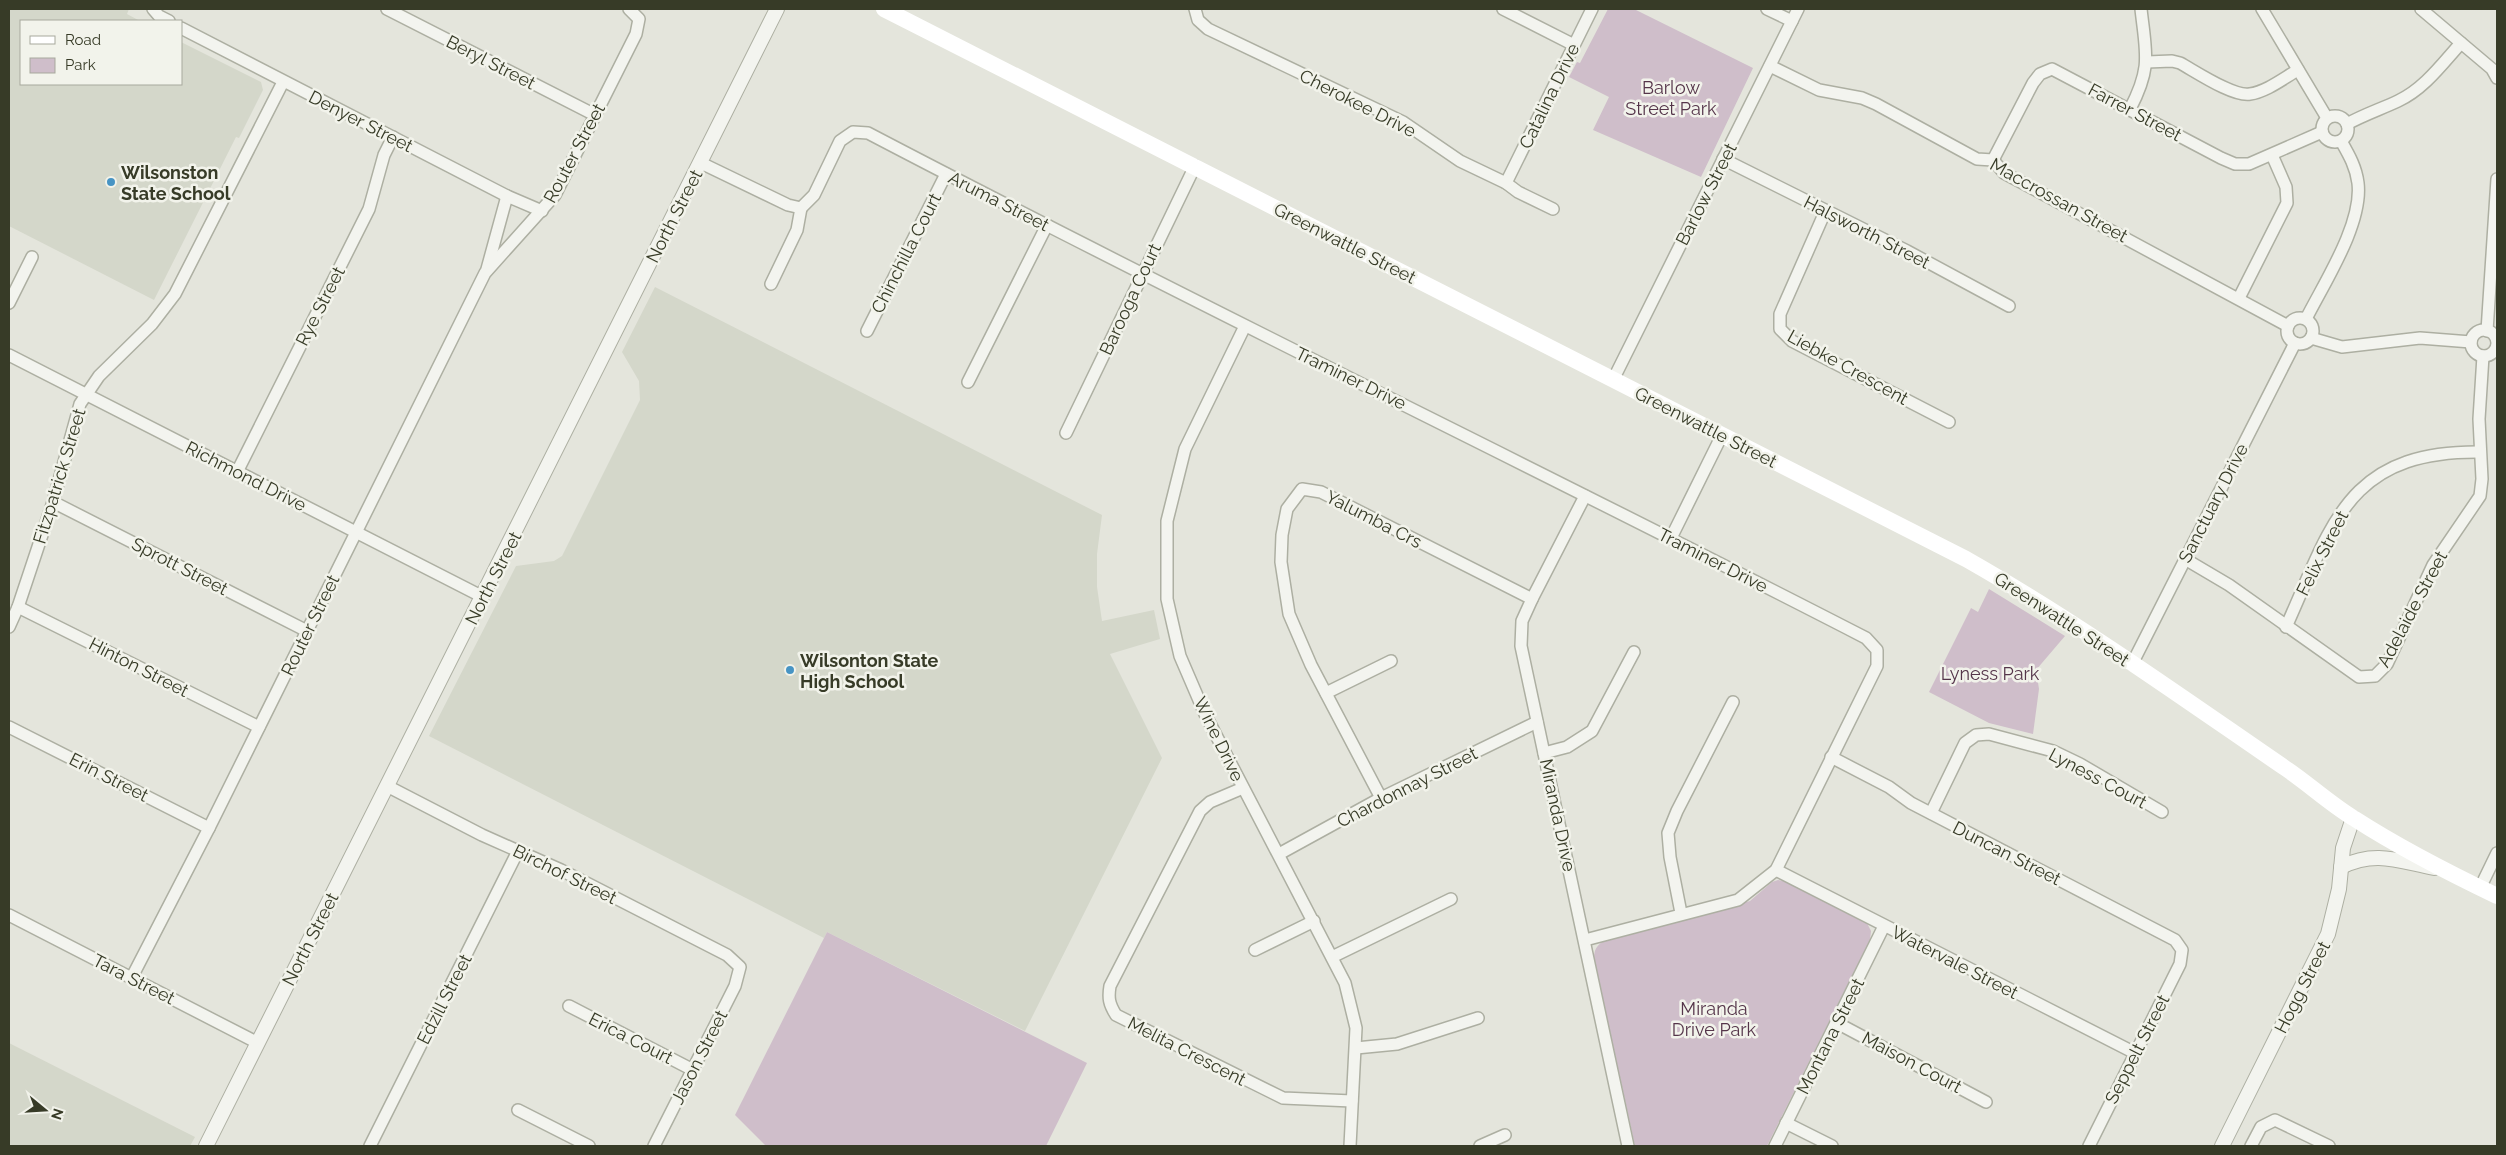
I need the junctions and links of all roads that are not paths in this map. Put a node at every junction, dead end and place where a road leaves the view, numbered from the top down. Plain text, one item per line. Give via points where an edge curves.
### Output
1 (153, 9) edge
2 (387, 9) edge
3 (629, 9) edge
4 (777, 9) edge
5 (884, 9) edge
6 (1195, 9) edge
7 (1503, 9) edge
8 (1592, 9) edge
9 (1767, 9) edge
10 (1798, 9) edge
11 (2141, 9) edge
12 (2262, 9) edge
13 (2421, 9) edge
14 (167, 20) edge
15 (1792, 22) junction
16 (182, 29) edge
17 (2461, 43) junction
18 (1574, 45) junction
19 (2147, 62) junction
20 (1770, 66) junction
21 (2298, 70) junction
22 (2497, 78) edge
23 (283, 82) junction
24 (2130, 109) junction
25 (595, 115) junction
26 (2327, 118) junction
27 (2347, 124) junction
28 (2322, 132) junction
29 (393, 136) junction
30 (2341, 141) junction
31 (2272, 155) junction
32 (1724, 159) junction
33 (1993, 160) junction
34 (701, 163) junction
35 (1195, 166) junction
36 (946, 174) junction
37 (2497, 178) edge
38 (1506, 182) junction
39 (507, 196) junction
40 (801, 208) junction
41 (1553, 210) dead end
42 (542, 211) junction
43 (1825, 212) junction
44 (1047, 225) junction
45 (32, 257) dead end
46 (486, 273) junction
47 (1143, 273) junction
48 (771, 284) dead end
49 (2239, 298) junction
50 (9, 303) edge
51 (2009, 306) dead end
52 (2306, 318) junction
53 (1245, 326) junction
54 (2288, 326) junction
55 (867, 331) dead end
56 (2487, 331) junction
57 (2311, 338) junction
58 (2471, 342) junction
59 (2295, 343) junction
60 (2497, 346) edge
61 (9, 355) edge
62 (2483, 356) junction
63 (1613, 380) junction
64 (968, 382) dead end
65 (86, 395) junction
66 (1950, 422) dead end
67 (1066, 433) dead end
68 (1722, 435) junction
69 (2480, 452) junction
70 (237, 472) junction
71 (1585, 496) junction
72 (53, 502) junction
73 (356, 532) junction
74 (1671, 538) junction
75 (2185, 559) junction
76 (483, 597) junction
77 (1532, 599) junction
78 (18, 606) junction
79 (9, 627) edge
80 (2286, 627) junction
81 (307, 631) junction
82 (1634, 652) dead end
83 (1391, 661) dead end
84 (2132, 664) junction
85 (1326, 693) junction
86 (1733, 702) dead end
87 (1537, 722) junction
88 (9, 726) edge
89 (259, 727) junction
90 (1544, 753) junction
91 (1831, 757) junction
92 (387, 786) junction
93 (1243, 788) junction
94 (1381, 798) junction
95 (2162, 812) dead end
96 (1931, 813) junction
97 (2353, 818) junction
98 (209, 828) junction
99 (518, 852) junction
100 (2497, 853) edge
101 (1279, 854) junction
102 (2341, 867) junction
103 (1776, 870) junction
104 (2447, 871) junction
105 (2480, 888) junction
106 (2497, 896) edge
107 (1451, 898) dead end
108 (1681, 913) junction
109 (9, 915) edge
110 (1314, 921) junction
111 (1884, 926) junction
112 (1585, 940) junction
113 (1255, 950) dead end
114 (2182, 950) joint
115 (1332, 957) junction
116 (740, 967) joint
117 (132, 977) junction
118 (569, 1006) dead end
119 (1478, 1018) dead end
120 (1837, 1023) junction
121 (258, 1043) junction
122 (1356, 1048) junction
123 (2135, 1053) junction
124 (692, 1070) junction
125 (1352, 1102) junction
126 (1986, 1102) dead end
127 (518, 1110) dead end
128 (1786, 1123) junction
129 (1505, 1135) dead end
130 (206, 1146) edge
131 (370, 1146) edge
132 (589, 1146) edge
133 (654, 1146) edge
134 (1350, 1146) edge
135 (1480, 1146) edge
136 (1628, 1146) edge
137 (1774, 1146) edge
138 (1832, 1146) edge
139 (2089, 1146) edge
140 (2222, 1146) edge
141 (2251, 1146) edge
142 (2329, 1146) edge

1 - 14 street
2 - 25 street, Beryl Street
3 - 25 street, Router Street via 639,19 636,34
4 - 34 street, North Street
5 - 35 main road, Greenwattle Street
6 - 38 street, Cherokee Drive via 1198,20 1208,29 1403,122 1460,161
7 - 18 street
8 - 18 street, Catalina Drive
9 - 15 street
10 - 15 street, Barlow Street
11 - 19 street
12 - 21 street
13 - 17 street
15 - 20 street, Barlow Street
16 - 23 street, Denyer Street
17 - 22 street via 2492,69
17 - 27 street via 2426,82 2399,101
18 - 38 street, Catalina Drive
19 - 21 street via 2180,63 2245,94 2256,92
19 - 24 street via 2142,84
20 - 32 street, Barlow Street
20 - 33 street, Maccrossan Street via 1819,90 1862,98 1977,159
21 - 26 street
23 - 29 street, Denyer Street
23 - 65 street, Fitzpatrick Street via 175,294 152,324 99,376
24 - 31 street, Farrer Street via 2229,162 2249,164
24 - 33 street, Farrer Street via 2060,72 2045,70 2033,82
25 - 42 street, Router Street via 555,195
26 - 27 street via 2340,117
26 - 28 street
27 - 30 street via 2348,133
28 - 30 street via 2328,140
28 - 31 street, Farrer Street
29 - 39 street, Denyer Street
29 - 70 street, Rye Street via 368,209
30 - 52 street via 2354,162 2357,204 2345,240
31 - 49 street via 2286,187 2287,203
32 - 43 street, Halsworth Street
32 - 63 street, Barlow Street
33 - 49 street, Maccrossan Street via 2004,173
34 - 40 street via 788,205
34 - 76 street, North Street
35 - 47 street, Barooga Court
35 - 63 main road, Greenwattle Street
36 - 40 street, Aruma Street via 868,133 853,132 840,141 814,196
36 - 44 street, Aruma Street
36 - 55 street, Chinchilla Court
37 - 56 street
38 - 41 street, Cherokee Drive
39 - 42 street, Denyer Street
39 - 46 street, Router Street
40 - 48 street via 795,236
42 - 46 street, Router Street
43 - 51 street, Halsworth Street via 1907,251
43 - 66 street, Liebke Crescent via 1780,314 1780,330 1792,341
44 - 47 street, Aruma Street
44 - 64 street
45 - 50 street
46 - 73 street, Router Street
47 - 53 street, Traminer Drive
47 - 67 street, Barooga Court
49 - 54 street, Maccrossan Street
52 - 54 street via 2296,318
52 - 57 street via 2314,329
53 - 71 street, Traminer Drive
53 - 93 street, Wine Drive via 1185,449 1167,521 1167,599 1180,656
54 - 59 street via 2288,336
56 - 58 street via 2476,333
56 - 60 street via 2496,338
57 - 58 street via 2342,347 2420,338
57 - 59 street via 2303,344
58 - 62 street via 2476,353
59 - 75 street, Sanctuary Drive
60 - 62 street
61 - 65 street, Richmond Drive
62 - 69 street, Adelaide Street
63 - 68 main road, Greenwattle Street
65 - 70 street, Richmond Drive
65 - 72 street, Fitzpatrick Street via 80,404
68 - 74 street
68 - 84 main road, Greenwattle Street via 1966,559 2028,594
69 - 80 street, Felix Street via 2435,454 2408,461 2375,476 2358,491 2332,526
69 - 80 street, Adelaide Street via 2480,496 2433,565 2382,671 2376,676 2359,677
70 - 73 street, Richmond Drive
71 - 74 street, Traminer Drive
71 - 77 street, Miranda Drive
72 - 78 street, Fitzpatrick Street
72 - 81 street, Sprott Street
73 - 76 street, Richmond Drive
73 - 81 street, Router Street
74 - 91 street, Traminer Drive via 1866,638 1877,650 1877,666
75 - 80 street, Adelaide Street via 2229,585
75 - 84 street, Sanctuary Drive
76 - 92 street, North Street
77 - 85 street, Yalumba Crs via 1321,492 1302,489 1287,509 1281,562 1289,614 1297,637
77 - 87 street, Miranda Drive via 1522,622 1521,646
78 - 79 street, Fitzpatrick Street
78 - 89 street, Hinton Street
81 - 89 street, Router Street
82 - 90 street via 1592,731 1567,747
83 - 85 street
84 - 97 main road, Greenwattle Street
85 - 94 street, Yalumba Crs
86 - 108 street via 1676,811 1668,833
87 - 90 street, Miranda Drive
87 - 94 street, Chardonnay Street
88 - 98 street, Erin Street
89 - 98 street, Router Street
90 - 112 street, Miranda Drive
91 - 96 street, Duncan Street
91 - 103 street, Traminer Drive
92 - 99 street, Birchof Street
92 - 121 street, North Street
93 - 101 street, Wine Drive
93 - 125 street, Melita Crescent via 1210,802 1200,811 1110,986 1110,1005 1116,1014 1283,1098
94 - 101 street, Chardonnay Street
95 - 96 street, Lyness Court via 2053,751 1989,734 1976,735 1965,744
96 - 114 street, Duncan Street via 2174,940
97 - 102 street, Hogg Street via 2343,848
97 - 104 main road, Greenwattle Street
98 - 117 street, Router Street
99 - 116 street, Birchof Street via 561,870 727,955
99 - 131 street, Edzill Street
100 - 105 street
101 - 110 street, Wine Drive
102 - 104 street via 2356,859 2373,856
102 - 140 street, Hogg Street via 2328,934
103 - 108 street, Traminer Drive via 1738,900
103 - 111 street, Watervale Street
104 - 105 main road, Greenwattle Street
105 - 106 main road, Greenwattle Street
107 - 115 street
108 - 112 street, Traminer Drive
109 - 117 street, Tara Street
110 - 113 street
110 - 115 street, Wine Drive
111 - 120 street, Montana Street
111 - 123 street, Watervale Street
112 - 136 street, Miranda Drive
114 - 123 street, Seppelt Street via 2180,964
115 - 122 street, Wine Drive via 1351,1003
116 - 124 street, Jason Street via 735,986
117 - 121 street, Tara Street
118 - 124 street, Erica Court
119 - 122 street via 1397,1044
120 - 126 street, Maison Court
120 - 128 street, Montana Street
121 - 130 street, North Street
122 - 125 street, Wine Drive
123 - 139 street, Seppelt Street
124 - 133 street, Jason Street
125 - 134 street, Wine Drive
127 - 132 street
128 - 137 street, Montana Street
128 - 138 street
129 - 135 street
141 - 142 street via 2261,1126 2269,1121 2281,1121

